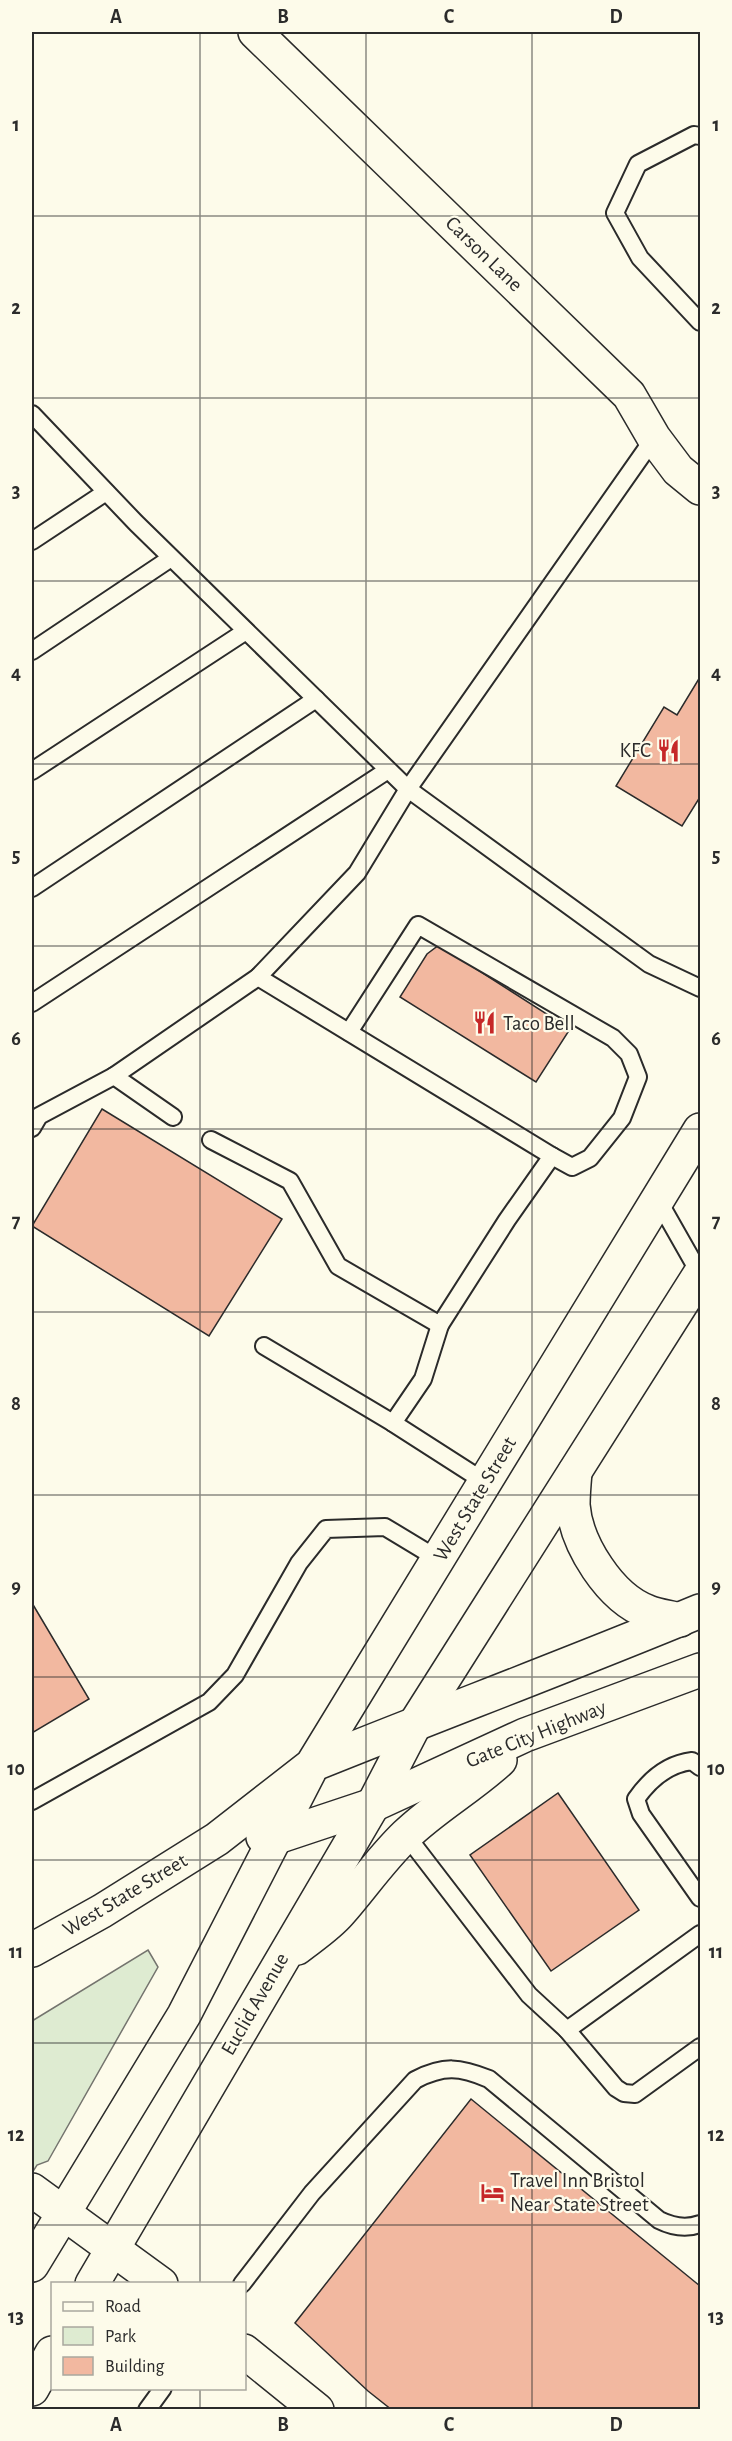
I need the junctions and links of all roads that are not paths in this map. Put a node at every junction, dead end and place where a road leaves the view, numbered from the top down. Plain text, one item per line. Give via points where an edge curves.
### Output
1 (255, 32) edge
2 (698, 130) edge
3 (700, 322) edge
4 (33, 419) edge
5 (654, 438) junction
6 (700, 488) edge
7 (106, 492) junction
8 (32, 541) edge
9 (171, 558) junction
10 (246, 632) junction
11 (32, 651) edge
12 (316, 699) junction
13 (388, 770) junction
14 (32, 771) edge
15 (408, 789) junction
16 (32, 888) edge
17 (258, 977) junction
18 (700, 988) edge
19 (32, 1003) edge
20 (349, 1032) junction
21 (114, 1076) junction
22 (173, 1117) dead end
23 (32, 1128) edge
24 (700, 1130) edge
25 (211, 1140) dead end
26 (552, 1156) junction
27 (658, 1200) junction
28 (700, 1274) edge
29 (440, 1325) junction
30 (264, 1346) dead end
31 (393, 1423) junction
32 (575, 1472) junction
33 (484, 1482) junction
34 (438, 1559) junction
35 (690, 1616) edge
36 (700, 1670) edge
37 (415, 1724) junction
38 (525, 1735) junction
39 (312, 1765) junction
40 (700, 1767) edge
41 (32, 1802) edge
42 (373, 1805) junction
43 (406, 1835) junction
44 (277, 1837) junction
45 (217, 1839) junction
46 (700, 1898) edge
47 (700, 1934) edge
48 (32, 1950) edge
49 (279, 1963) junction
50 (567, 2030) junction
51 (700, 2047) edge
52 (32, 2190) edge
53 (62, 2212) junction
54 (700, 2224) edge
55 (113, 2248) junction
56 (32, 2265) edge
57 (93, 2282) edge
58 (160, 2282) edge
59 (243, 2282) edge
60 (246, 2353) edge
61 (51, 2355) edge
62 (32, 2389) edge
63 (161, 2390) edge
64 (313, 2408) edge
65 (147, 2409) edge

1 - 5 main road, Carson Lane via 630,395
2 - 3 lane via 638,165 615,213 639,258
4 - 7 lane
5 - 6 main road, Carson Lane via 678,470
5 - 15 lane
7 - 8 lane
7 - 9 lane
9 - 10 lane
9 - 11 lane
10 - 12 lane
10 - 14 lane
12 - 13 lane
12 - 16 lane
13 - 15 lane
13 - 19 lane
15 - 17 lane via 357,873
15 - 18 lane via 649,964
17 - 20 lane
17 - 21 lane
20 - 26 lane
20 - 26 lane via 418,925 614,1038 629,1054 638,1077 622,1118 590,1158 572,1167
21 - 22 lane
21 - 23 lane via 39,1116
24 - 27 main road, West State Street
25 - 29 lane via 290,1181 338,1266
26 - 29 lane
27 - 28 lane
27 - 33 main road, West State Street
28 - 32 main road
29 - 31 lane via 423,1379
30 - 31 lane
31 - 33 lane
32 - 35 main road via 573,1505 579,1536 614,1589 646,1612
32 - 37 main road
33 - 34 main road, West State Street
34 - 39 main road, West State Street
34 - 41 lane via 385,1527 326,1529 299,1563 235,1676 209,1702
35 - 37 main road
36 - 38 main road, Gate City Highway
37 - 39 main road
37 - 42 main road, Euclid Avenue
38 - 42 main road, Gate City Highway
38 - 43 main road via 484,1775
39 - 44 main road
39 - 45 main road, West State Street
40 - 46 lane via 692,1761 674,1764 646,1785 636,1799 641,1814
42 - 44 main road, Gate City Highway
42 - 49 main road, Euclid Avenue
43 - 49 main road via 339,1914
43 - 50 lane via 529,1995
44 - 45 main road
44 - 53 main road via 184,2015
45 - 48 main road, West State Street
47 - 50 lane
49 - 55 main road, Euclid Avenue
50 - 51 lane via 624,2093 635,2094
52 - 53 main road
53 - 55 main road
53 - 56 main road
54 - 59 lane via 689,2228 659,2220 489,2079 466,2070 447,2069 415,2080 312,2193
55 - 57 main road, Euclid Avenue
55 - 58 main road
60 - 64 main road
61 - 62 main road
63 - 65 lane

